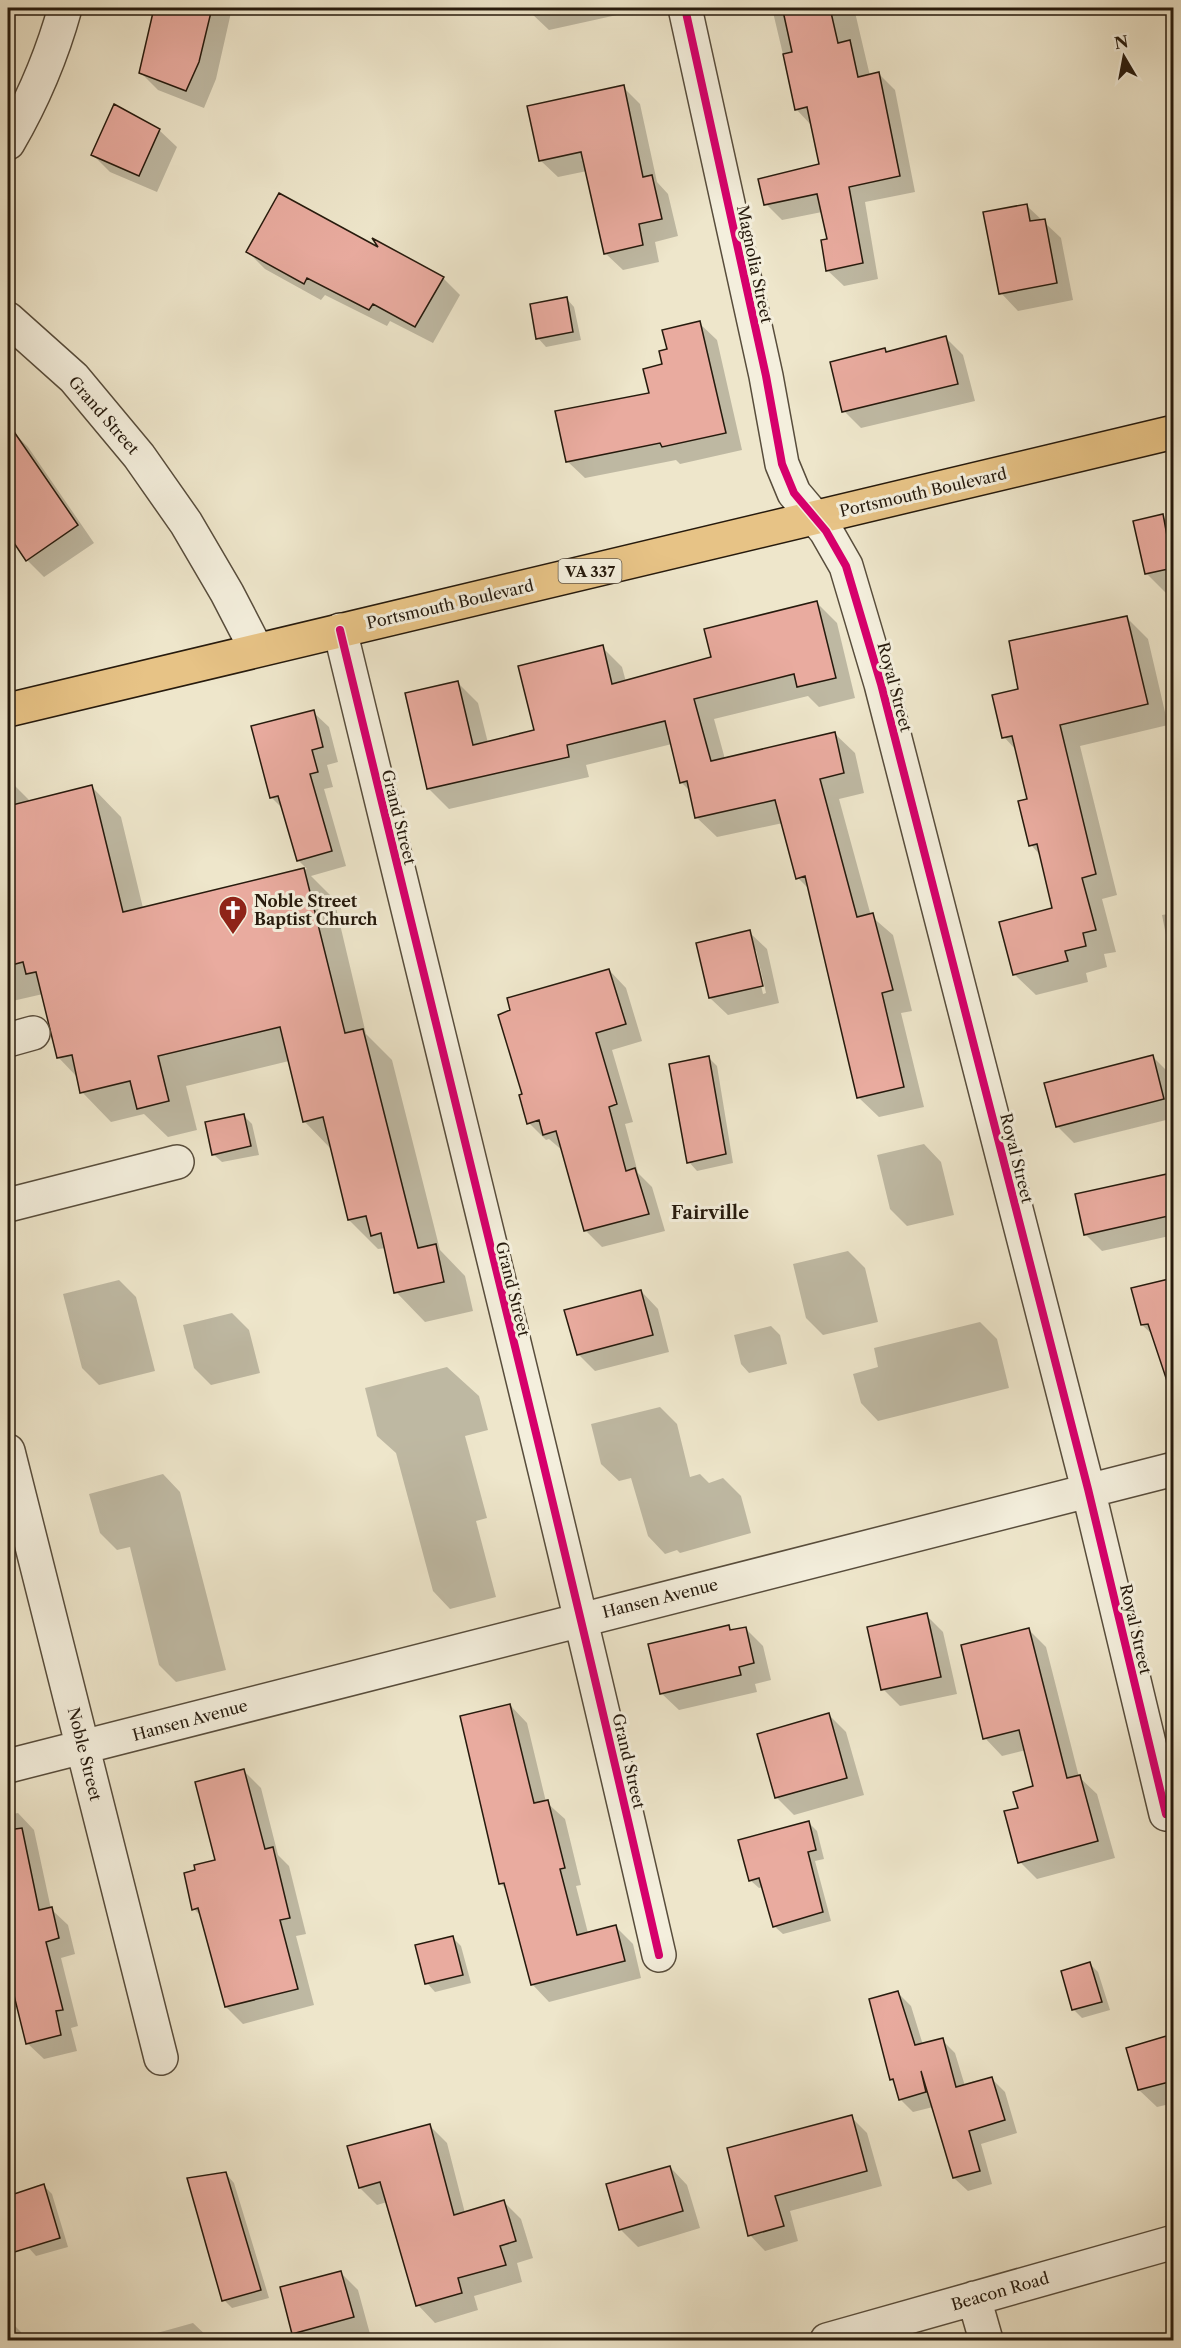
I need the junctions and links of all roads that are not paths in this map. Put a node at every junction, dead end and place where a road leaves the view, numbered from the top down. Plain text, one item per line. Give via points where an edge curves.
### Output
1 (65, 8) edge
2 (685, 8) edge
3 (8, 142) edge
4 (8, 319) edge
5 (1173, 432) edge
6 (815, 518) junction
7 (340, 630) junction
8 (256, 649) junction
9 (8, 710) edge
10 (177, 1162) dead end
11 (8, 1205) edge
12 (8, 1451) edge
13 (1173, 1469) edge
14 (1088, 1489) junction
15 (582, 1618) junction
16 (84, 1748) junction
17 (8, 1766) edge
18 (1166, 1814) dead end
19 (659, 1955) dead end
20 (161, 2058) dead end
21 (1173, 2242) edge
22 (974, 2298) junction
23 (827, 2340) edge
24 (986, 2340) edge

1 - 3 street via 54,49
2 - 6 street, Magnolia Street via 782,464 794,493
4 - 8 street, Grand Street via 74,378 139,456 186,523
5 - 6 main road, Portsmouth Boulevard / VA 337
6 - 7 main road, Portsmouth Boulevard / VA 337
6 - 14 street, Royal Street via 846,566 881,684
7 - 8 main road, Portsmouth Boulevard / VA 337
7 - 15 street, Grand Street
8 - 9 main road, Portsmouth Boulevard / VA 337
10 - 11 street
12 - 16 street, Noble Street
13 - 14 street, Hansen Avenue
14 - 15 street, Hansen Avenue
14 - 18 street, Royal Street
15 - 16 street, Hansen Avenue
15 - 19 street, Grand Street
16 - 17 street, Hansen Avenue
16 - 20 street, Noble Street
21 - 22 street, Beacon Road
22 - 23 street, Beacon Road
22 - 24 street

